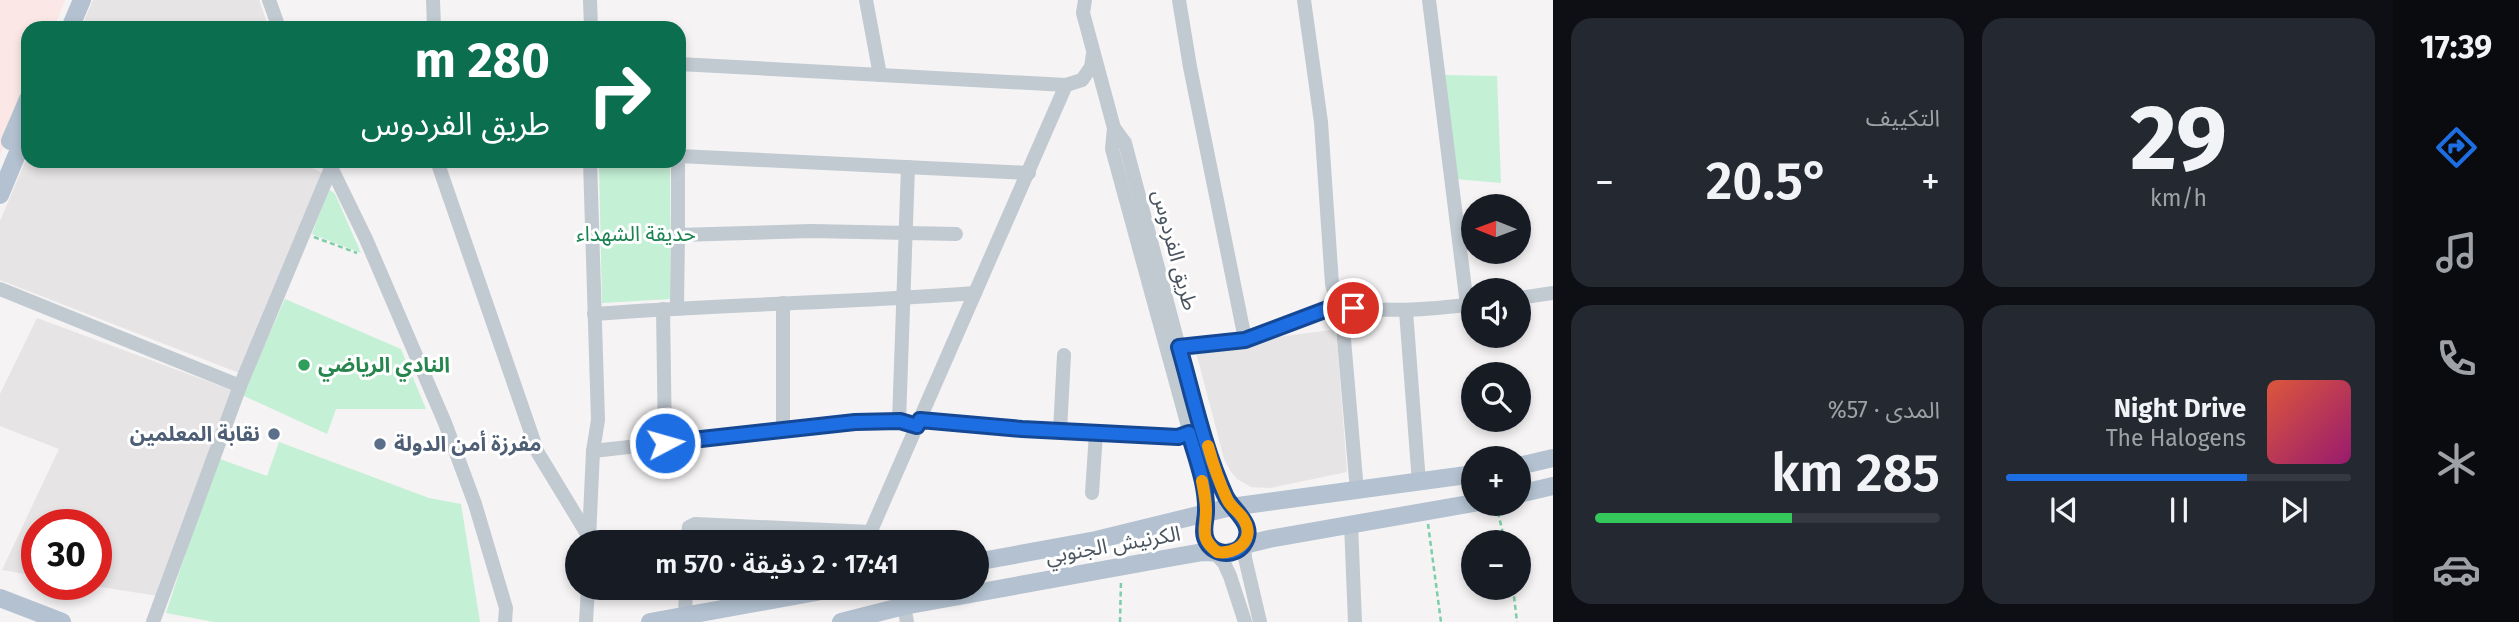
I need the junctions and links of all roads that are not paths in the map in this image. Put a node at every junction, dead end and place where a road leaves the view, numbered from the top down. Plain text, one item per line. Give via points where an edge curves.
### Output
1 (70, 0) edge
2 (82, 0) edge
3 (269, 0) edge
4 (433, 0) edge
5 (590, 0) edge
6 (866, 0) edge
7 (1071, 0) edge
8 (1179, 0) edge
9 (1304, 0) edge
10 (1429, 0) edge
11 (1084, 6) edge
12 (61, 21) edge
13 (73, 21) edge
14 (276, 21) edge
15 (434, 21) edge
16 (590, 21) edge
17 (1093, 54) junction
18 (686, 64) edge
19 (880, 75) junction
20 (1066, 85) junction
21 (21, 115) edge
22 (21, 145) edge
23 (686, 159) edge
24 (0, 164) edge
25 (908, 167) junction
26 (328, 168) edge
27 (330, 168) edge
28 (439, 168) edge
29 (590, 168) edge
30 (679, 168) edge
31 (1029, 173) junction
32 (0, 195) edge
33 (906, 232) junction
34 (956, 234) dead end
35 (678, 235) junction
36 (1466, 278) edge
37 (0, 289) edge
38 (975, 293) junction
39 (1553, 293) edge
40 (1531, 296) edge
41 (903, 299) junction
42 (783, 303) junction
43 (1338, 305) junction
44 (1461, 305) edge
45 (670, 308) junction
46 (1406, 312) junction
47 (594, 314) junction
48 (1245, 340) junction
49 (1172, 347) junction
50 (1064, 355) dead end
51 (240, 386) junction
52 (900, 421) junction
53 (918, 423) junction
54 (783, 430) junction
55 (1060, 431) junction
56 (1096, 433) junction
57 (1189, 433) junction
58 (665, 443) junction
59 (593, 451) junction
60 (1553, 458) edge
61 (1531, 463) edge
62 (1461, 476) edge
63 (1419, 482) junction
64 (1553, 486) edge
65 (1357, 491) junction
66 (1531, 491) edge
67 (1092, 493) dead end
68 (1461, 505) edge
69 (1231, 507) junction
70 (1206, 513) junction
71 (1351, 524) junction
72 (583, 530) edge
73 (589, 530) edge
74 (689, 530) edge
75 (775, 530) edge
76 (872, 530) edge
77 (1244, 545) junction
78 (1217, 552) junction
79 (989, 560) edge
80 (0, 598) edge
81 (587, 600) edge
82 (685, 600) edge
83 (772, 600) edge
84 (905, 614) edge
85 (685, 616) junction
86 (62, 622) edge
87 (153, 622) edge
88 (505, 622) edge
89 (586, 622) edge
90 (650, 622) edge
91 (841, 622) edge
92 (1245, 622) edge
93 (1261, 622) edge
94 (1355, 622) edge

1 - 12 main road
2 - 13 main road
3 - 14 street
4 - 15 street
5 - 16 street
6 - 19 street
7 - 11 street, طريق الفردوس
8 - 48 street
9 - 43 street via 1321,122 1332,284
10 - 36 street
11 - 17 street, طريق الفردوس
17 - 20 street via 1082,80
17 - 49 street, طريق الفردوس via 1114,128 1125,144
18 - 19 street
19 - 20 street
20 - 31 street
21 - 24 main road
22 - 32 main road
23 - 25 street
25 - 31 street
25 - 33 street
26 - 51 street
27 - 88 street via 445,423 475,504 506,608
28 - 72 street via 538,453
29 - 47 street
30 - 35 street
31 - 38 street
33 - 34 street
33 - 35 street
33 - 41 street
35 - 45 street
37 - 51 street
38 - 41 street
38 - 53 street
39 - 40 street
41 - 42 street
41 - 52 street
42 - 45 street
42 - 54 street
43 - 46 street
43 - 48 street
43 - 65 street
44 - 46 street
45 - 47 street
45 - 58 street
46 - 63 street
47 - 59 street via 598,420
48 - 49 street
49 - 57 street, طريق الفردوس
49 - 69 street, طريق الفردوس
50 - 55 street
51 - 87 street
52 - 53 street
52 - 54 street
53 - 55 street
53 - 76 street
54 - 58 street
55 - 56 street
56 - 57 street via 1178,437
56 - 67 street
57 - 70 street, طريق الفردوس
58 - 59 street
59 - 73 street
60 - 61 main road
62 - 63 main road, الكرنيش الجنوبي
63 - 65 main road, الكرنيش الجنوبي
64 - 66 main road
65 - 69 main road, الكرنيش الجنوبي
68 - 71 main road, الكرنيش الجنوبي
69 - 70 main road, الكرنيش الجنوبي
69 - 77 street, طريق الفردوس via 1246,523
70 - 78 street, طريق الفردوس via 1204,534
70 - 79 main road, الكرنيش الجنوبي
71 - 77 main road, الكرنيش الجنوبي
71 - 94 street
74 - 75 street via 695,524
77 - 78 main road, الكرنيش الجنوبي via 1237,551
77 - 93 street, طريق الفردوس
78 - 84 main road, الكرنيش الجنوبي via 1121,566
78 - 92 street, طريق الفردوس
80 - 86 main road
81 - 89 street
82 - 85 street
83 - 85 main road
84 - 91 main road, الكرنيش الجنوبي
85 - 90 main road

